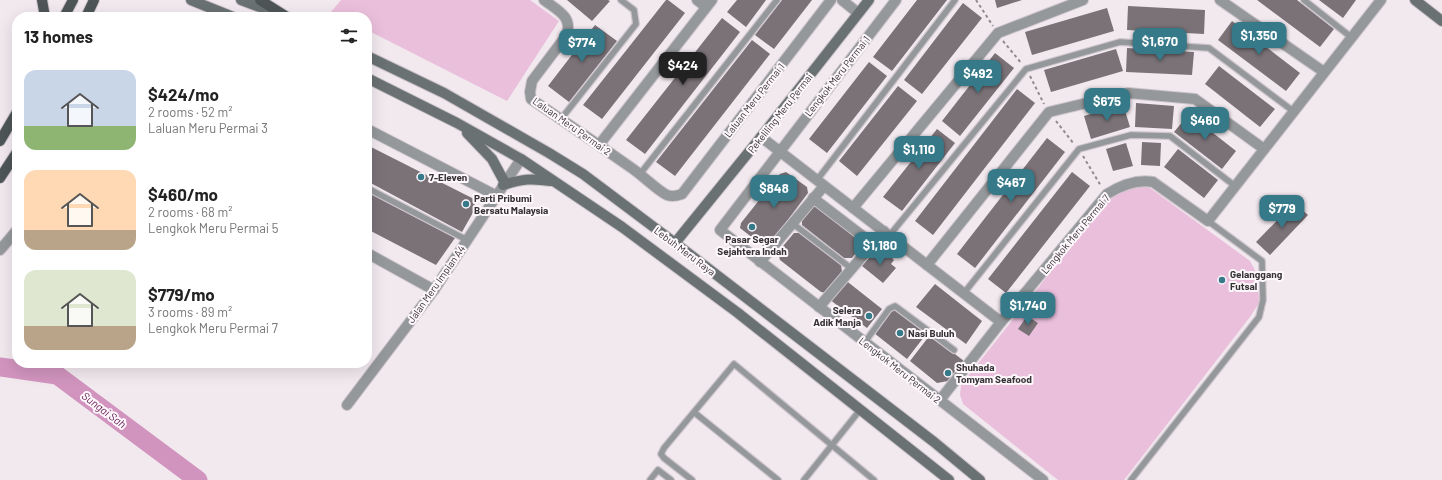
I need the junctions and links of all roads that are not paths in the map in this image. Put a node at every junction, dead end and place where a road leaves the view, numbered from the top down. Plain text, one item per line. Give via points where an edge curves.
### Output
1 (42, 0) edge
2 (73, 0) edge
3 (94, 0) edge
4 (191, 0) edge
5 (242, 0) edge
6 (260, 0) edge
7 (544, 0) edge
8 (621, 0) edge
9 (697, 0) edge
10 (777, 0) edge
11 (832, 0) edge
12 (842, 0) edge
13 (869, 0) edge
14 (896, 0) edge
15 (955, 0) edge
16 (1084, 0) edge
17 (1220, 0) edge
18 (1304, 0) edge
19 (1381, 0) edge
20 (1415, 0) edge
21 (709, 4) edge
22 (44, 12) edge
23 (67, 12) edge
24 (88, 12) edge
25 (221, 12) edge
26 (274, 12) edge
27 (279, 12) edge
28 (858, 13) junction
29 (1442, 20) edge
30 (1351, 37) junction
31 (372, 58) edge
32 (1324, 72) junction
33 (372, 80) edge
34 (1293, 112) junction
35 (561, 119) junction
36 (12, 121) edge
37 (457, 123) junction
38 (372, 132) edge
39 (761, 137) junction
40 (0, 141) edge
41 (599, 145) junction
42 (1264, 148) junction
43 (779, 151) junction
44 (521, 159) junction
45 (12, 160) edge
46 (640, 174) junction
47 (0, 178) edge
48 (555, 182) junction
49 (820, 183) junction
50 (504, 184) junction
51 (1235, 186) junction
52 (372, 191) edge
53 (497, 196) junction
54 (673, 196) joint
55 (813, 198) junction
56 (853, 208) junction
57 (1208, 221) junction
58 (792, 223) junction
59 (886, 234) junction
60 (12, 236) edge
61 (467, 240) junction
62 (675, 243) junction
63 (873, 244) junction
64 (0, 250) edge
65 (372, 256) edge
66 (760, 262) junction
67 (928, 265) junction
68 (852, 269) junction
69 (434, 290) junction
70 (964, 293) junction
71 (819, 307) junction
72 (1001, 322) junction
73 (865, 342) junction
74 (954, 350) dead end
75 (940, 400) junction
76 (347, 405) dead end
77 (860, 410) junction
78 (695, 413) junction
79 (934, 442) junction
80 (832, 445) junction
81 (929, 466) junction
82 (650, 480) edge
83 (671, 480) edge
84 (692, 480) edge
85 (778, 480) edge
86 (804, 480) edge
87 (874, 480) edge
88 (941, 480) edge
89 (949, 480) edge
90 (974, 480) edge
91 (980, 480) edge
92 (1043, 480) edge
93 (1131, 480) edge

1 - 22 main road
2 - 23 main road
3 - 24 main road
4 - 25 main road
5 - 26 main road
6 - 27 main road
7 - 35 street, Laluan Meru Permai 2 via 566,17 568,31 532,81 530,95 531,99
8 - 35 lane via 634,10 636,24
9 - 21 street
10 - 46 lane
11 - 54 street, Laluan Meru Permai 1 via 682,194
12 - 28 street
13 - 28 main road, Pekeliling Meru Permai
14 - 43 street, Lengkok Meru Permai 1
15 - 49 lane
16 - 56 street via 998,33
17 - 32 street
18 - 30 lane
19 - 30 street
20 - 29 main road
21 - 41 street
28 - 39 main road, Pekeliling Meru Permai
30 - 32 street
31 - 62 main road, Lebuh Meru Raya via 444,94 549,153 583,174
32 - 34 street
33 - 37 main road, Lebuh Meru Raya
34 - 42 street
34 - 59 lane via 1209,48 1120,42 1026,70
35 - 41 street, Laluan Meru Permai 2
36 - 40 main road
37 - 44 main road, Lebuh Meru Raya
37 - 50 main road via 492,159
38 - 53 street
39 - 43 street
39 - 62 main road, Pekeliling Meru Permai
41 - 46 street, Laluan Meru Permai 2
42 - 51 street
42 - 67 street via 1195,99 1128,93 1049,112
43 - 49 street
43 - 66 street, Lengkok Meru Permai 2 via 720,230
44 - 48 main road, Lebuh Meru Raya
44 - 50 street, Jalan Meru Impian A4
45 - 47 main road
46 - 54 street, Laluan Meru Permai 2 via 662,192
48 - 50 main road via 529,179
48 - 77 main road, Lebuh Meru Raya via 622,227 738,313
49 - 55 street
49 - 56 street
50 - 53 street, Jalan Meru Impian A4
51 - 57 street
51 - 70 lane via 1170,136 1131,135 1079,149
52 - 61 lane
53 - 61 street, Jalan Meru Impian A4
55 - 58 street
55 - 63 street
56 - 59 street
57 - 72 street, Lengkok Meru Permai 7 via 1152,182 1132,183 1115,189 1107,194
57 - 93 lane via 1262,261 1263,300 1259,317
58 - 66 street
58 - 68 lane
59 - 63 street
59 - 67 street
60 - 64 street
61 - 69 street, Jalan Meru Impian A4
62 - 79 main road, Lebuh Meru Raya
63 - 68 street
65 - 69 street
66 - 71 street, Lengkok Meru Permai 2
67 - 70 street
68 - 71 street
69 - 76 street, Jalan Meru Impian A4
70 - 72 street
71 - 73 street, Lengkok Meru Permai 2
72 - 75 street, Lengkok Meru Permai 7
73 - 74 lane via 889,309 896,306
73 - 75 street, Lengkok Meru Permai 2
75 - 92 street, Lengkok Meru Permai 2
77 - 80 lane
77 - 81 main road, Lebuh Meru Raya
78 - 80 lane via 734,364
78 - 84 lane via 661,454
78 - 85 lane
79 - 90 main road
79 - 91 main road, Lebuh Meru Raya
80 - 86 lane
80 - 87 lane
81 - 88 main road
81 - 89 main road, Lebuh Meru Raya
82 - 83 lane via 658,470

